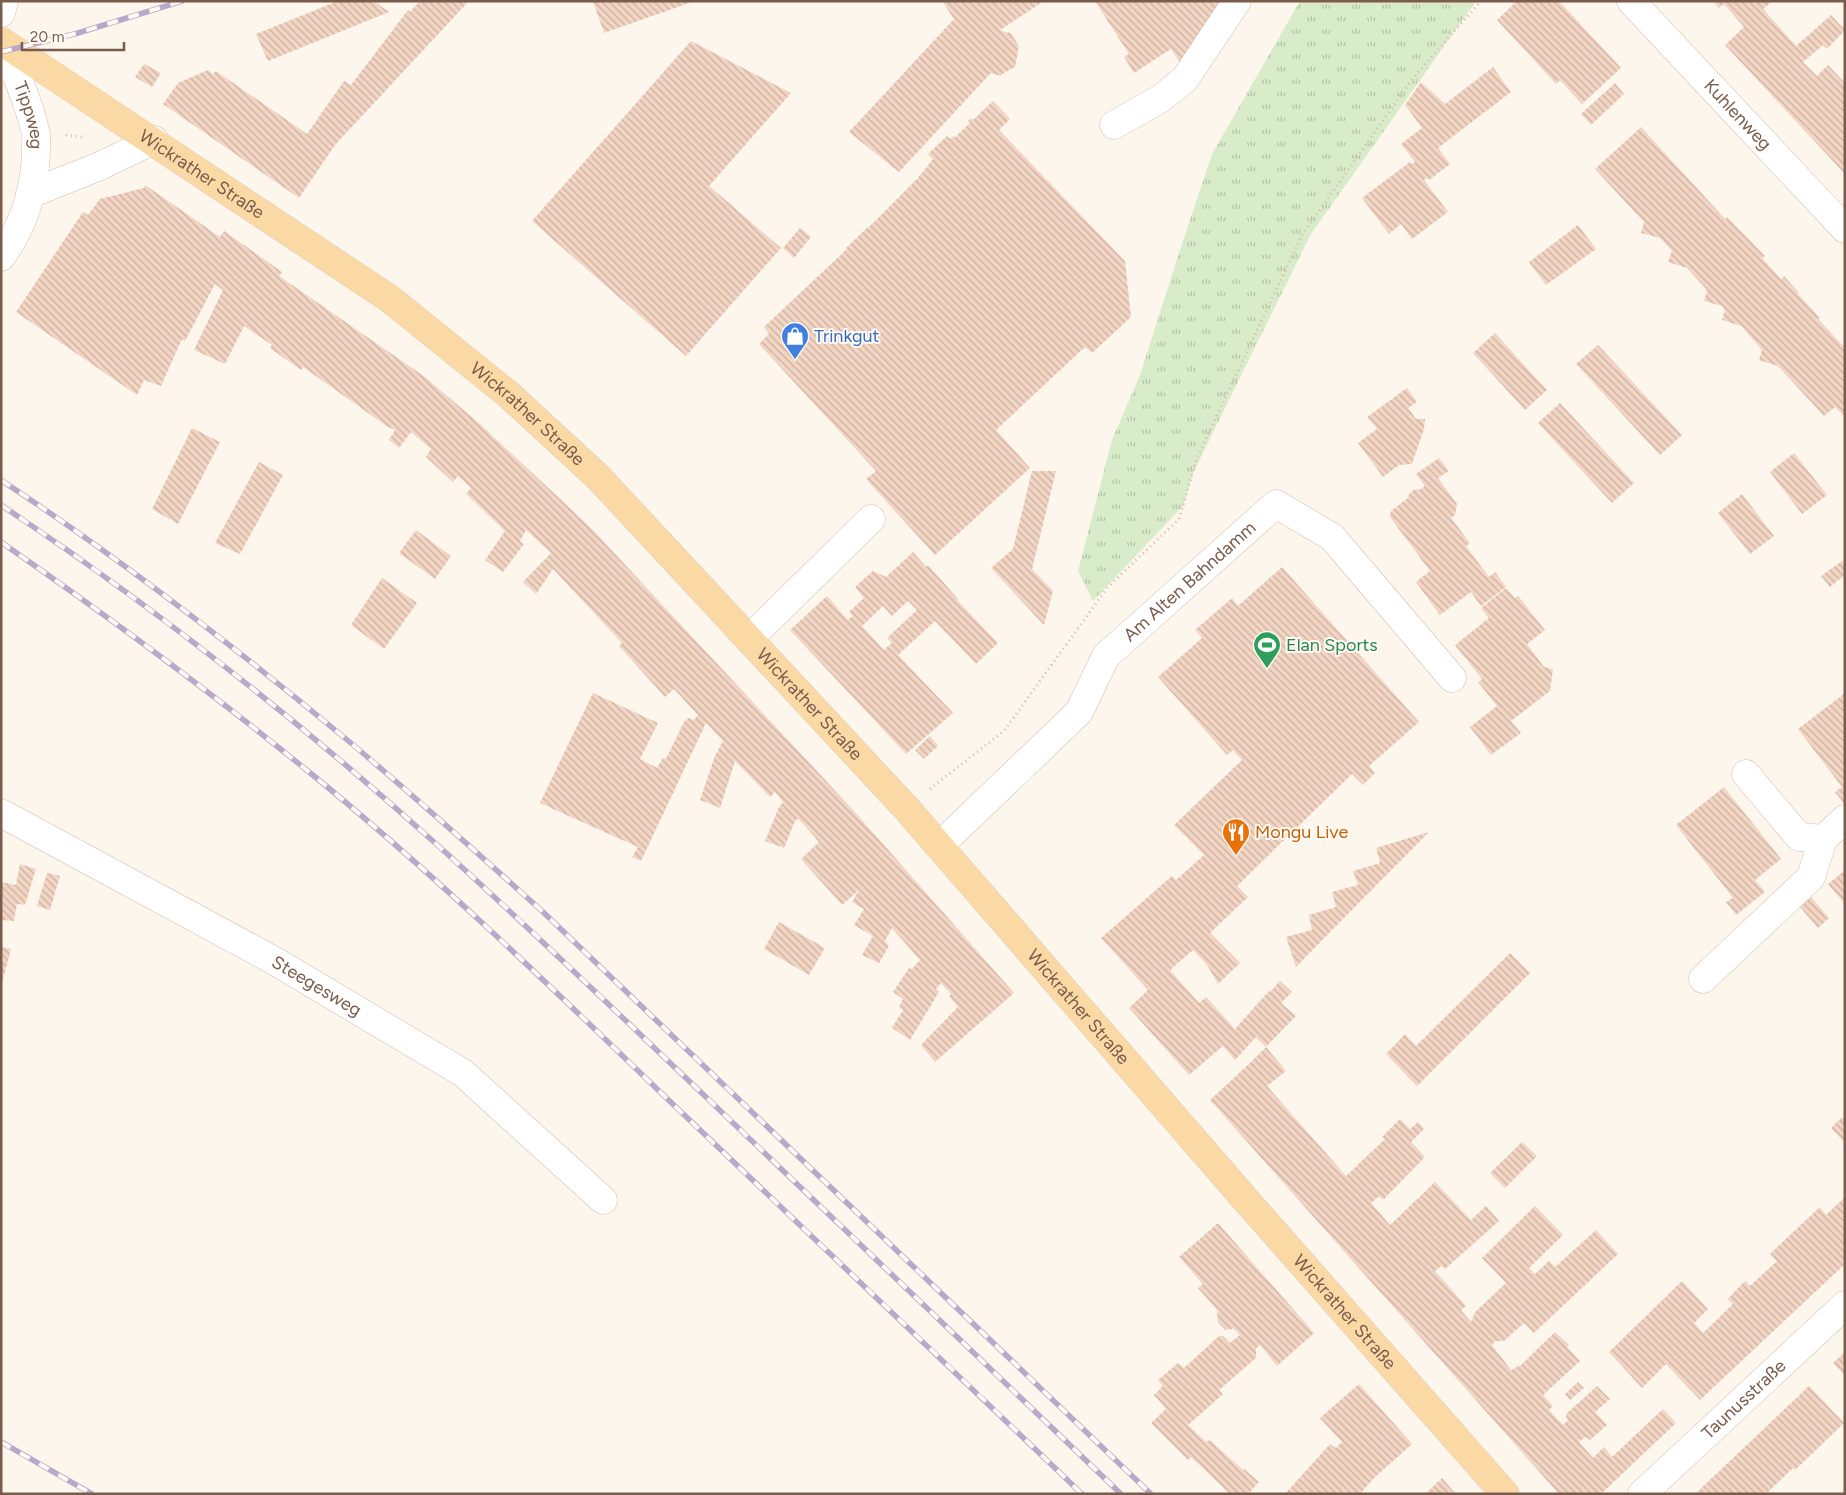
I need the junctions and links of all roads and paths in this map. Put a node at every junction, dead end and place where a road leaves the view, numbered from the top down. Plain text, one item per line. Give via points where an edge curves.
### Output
1 (4, 1) edge
2 (1237, 1) edge
3 (1480, 1) edge
4 (1631, 1) edge
5 (1, 13) edge
6 (1, 41) edge
7 (1114, 125) dead end
8 (154, 140) junction
9 (30, 194) junction
10 (1845, 229) edge
11 (1, 257) edge
12 (871, 519) dead end
13 (750, 639) junction
14 (1452, 678) dead end
15 (1746, 774) dead end
16 (906, 808) junction
17 (1, 813) edge
18 (1845, 819) edge
19 (1823, 840) junction
20 (938, 846) junction
21 (1703, 978) dead end
22 (603, 1200) dead end
23 (1845, 1305) edge
24 (1504, 1494) edge
25 (1642, 1494) edge

1 - 5 street
2 - 7 street via 1185,78 1160,99
3 - 16 path via 1413,78 1302,235 1196,460 1179,520 1106,588 1004,731
4 - 10 street, Kuhlenweg
6 - 8 main road, Wickrather Straße
6 - 9 street, Tippweg via 36,132 36,169
8 - 9 street
8 - 13 main road, Wickrather Straße via 390,299 508,395 598,477
9 - 11 street, Tippweg via 19,228
12 - 13 street
13 - 16 main road, Wickrather Straße
14 - 20 street, Am Alten Bahndamm via 1332,537 1276,504 1106,656 1080,712
15 - 19 street via 1799,837
16 - 20 main road, Wickrather Straße
17 - 22 street, Steegesweg via 273,960 463,1073
18 - 19 street
19 - 21 street via 1811,877
20 - 24 main road, Wickrather Straße
23 - 25 street, Taunusstraße

